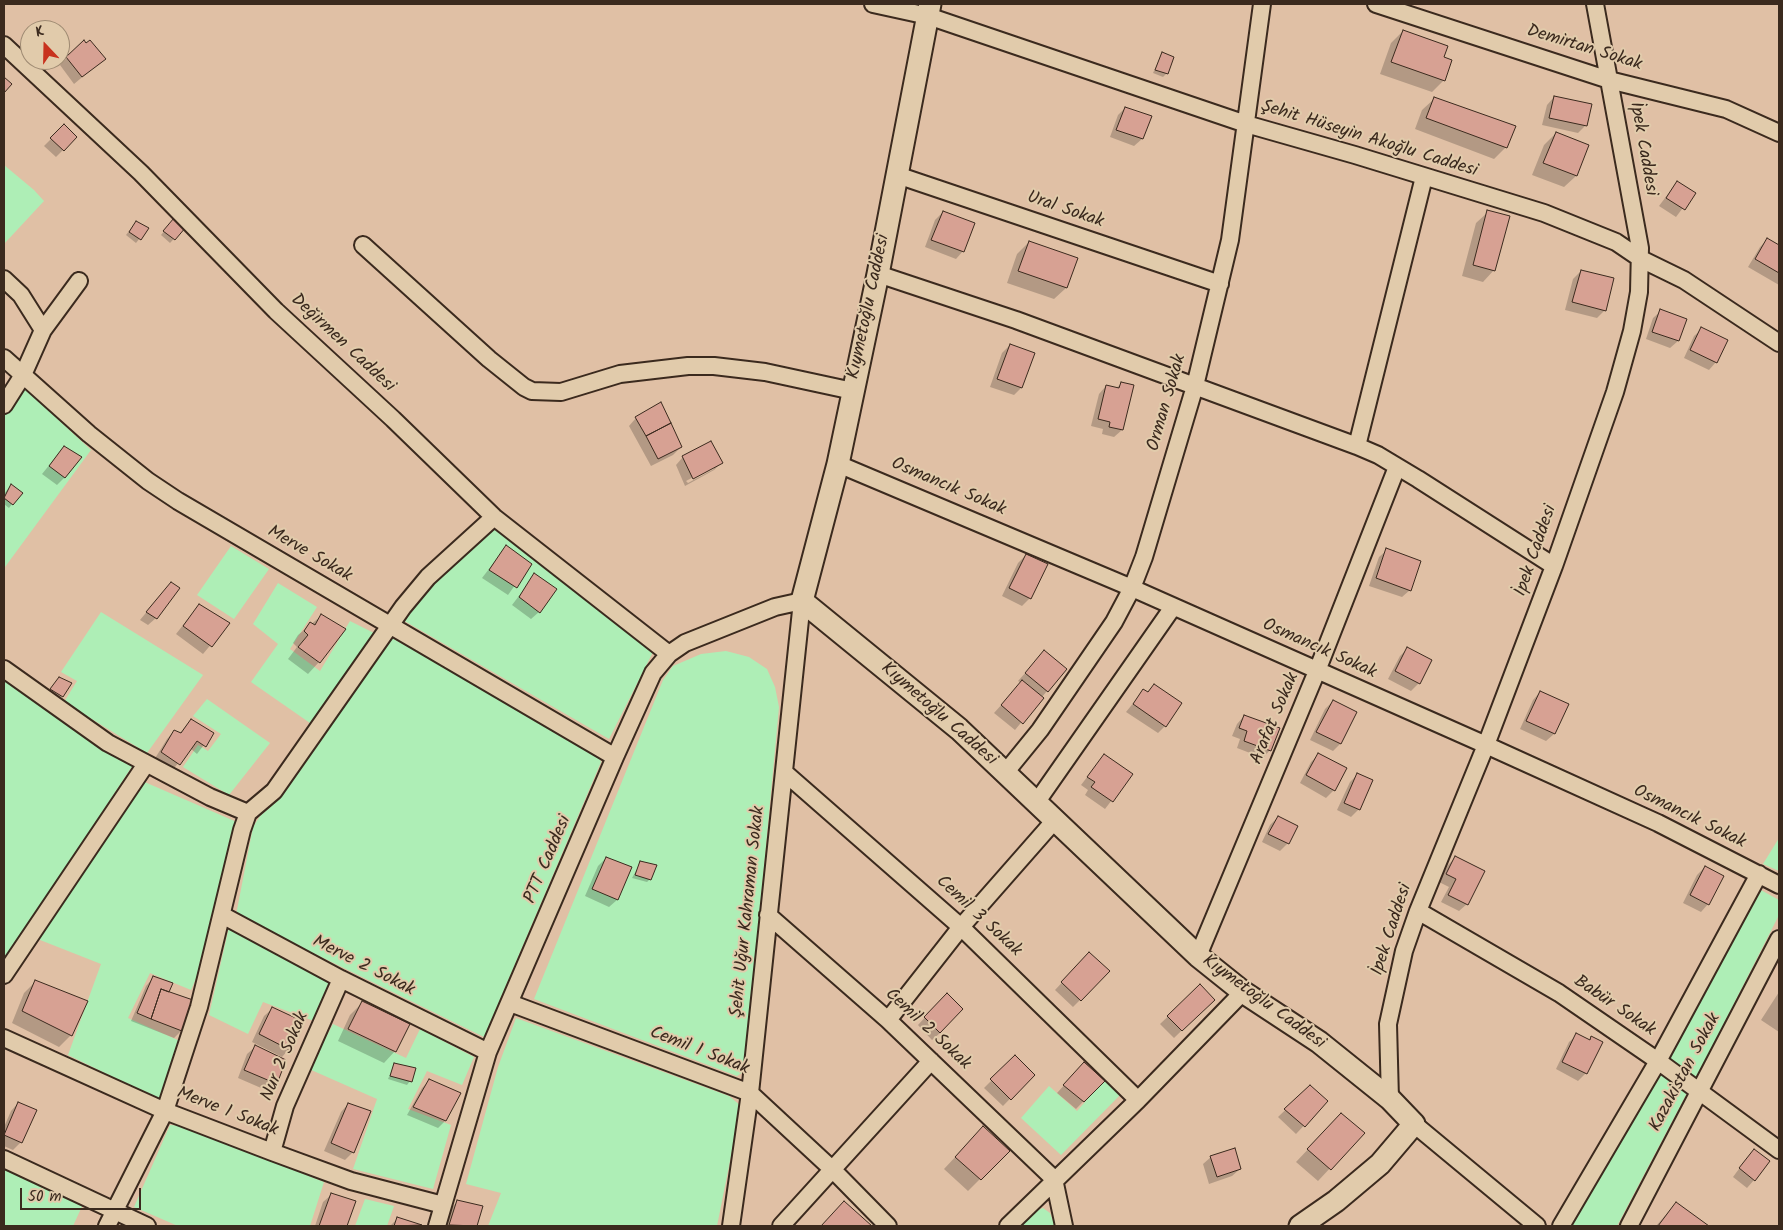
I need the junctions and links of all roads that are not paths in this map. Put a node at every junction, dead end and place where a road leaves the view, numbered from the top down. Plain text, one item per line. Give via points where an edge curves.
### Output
1 (873, 4) edge
2 (1262, 4) edge
3 (1376, 4) edge
4 (1595, 4) edge
5 (929, 10) edge
6 (4, 45) edge
7 (1609, 80) junction
8 (1246, 124) junction
9 (1779, 133) edge
10 (897, 175) junction
11 (1424, 177) junction
12 (363, 245) dead end
13 (1641, 259) junction
14 (878, 274) junction
15 (4, 279) edge
16 (79, 281) dead end
17 (1220, 284) junction
18 (43, 330) junction
19 (1778, 340) edge
20 (4, 358) edge
21 (23, 376) junction
22 (1195, 386) junction
23 (853, 391) junction
24 (4, 405) edge
25 (1357, 446) junction
26 (838, 464) junction
27 (1397, 466) junction
28 (494, 517) junction
29 (1554, 566) junction
30 (1132, 588) junction
31 (802, 601) junction
32 (1173, 607) junction
33 (389, 625) junction
34 (669, 654) junction
35 (4, 669) edge
36 (1317, 671) junction
37 (1486, 745) junction
38 (615, 757) junction
39 (146, 764) junction
40 (784, 772) junction
41 (1005, 773) junction
42 (1036, 803) junction
43 (248, 813) junction
44 (1055, 820) junction
45 (1758, 874) junction
46 (1779, 885) edge
47 (1418, 911) junction
48 (768, 915) junction
49 (222, 916) junction
50 (961, 926) junction
51 (1779, 939) edge
52 (1198, 956) junction
53 (4, 975) edge
54 (341, 979) junction
55 (1243, 992) junction
56 (510, 1003) junction
57 (888, 1020) junction
58 (4, 1038) edge
59 (488, 1052) junction
60 (931, 1061) junction
61 (1658, 1061) junction
62 (1699, 1092) junction
63 (750, 1093) junction
64 (1390, 1099) junction
65 (1138, 1100) junction
66 (164, 1111) junction
67 (1414, 1124) junction
68 (1779, 1150) edge
69 (272, 1152) junction
70 (4, 1158) edge
71 (833, 1170) junction
72 (1054, 1179) junction
73 (443, 1205) junction
74 (110, 1219) edge
75 (147, 1226) edge
76 (437, 1226) edge
77 (731, 1226) edge
78 (781, 1226) edge
79 (888, 1226) edge
80 (1008, 1226) edge
81 (1064, 1226) edge
82 (1300, 1226) edge
83 (1537, 1226) edge
84 (1561, 1226) edge
85 (1629, 1226) edge

1 - 5 street, Şehit Hüseyin Akoğlu Caddesi
2 - 8 street, Orman Sokak
3 - 7 street, Demirtan Sokak
4 - 7 street, İpek Caddesi
5 - 8 street, Şehit Hüseyin Akoğlu Caddesi
5 - 10 main road, Kıymetoğlu Caddesi
6 - 28 street, Değirmen Caddesi via 140,173 276,311
7 - 9 street, Demirtan Sokak via 1726,109
7 - 13 street, İpek Caddesi
8 - 11 street, Şehit Hüseyin Akoğlu Caddesi via 1356,154
8 - 17 street, Orman Sokak via 1230,240
10 - 14 main road, Kıymetoğlu Caddesi
10 - 17 street, Ural Sokak
11 - 13 street, Şehit Hüseyin Akoğlu Caddesi via 1553,217 1616,242
11 - 25 street
12 - 23 street via 489,359 532,391 561,392 620,374 688,366 765,372
13 - 19 street, Şehit Hüseyin Akoğlu Caddesi via 1684,280
13 - 29 street, İpek Caddesi via 1632,331 1615,392
14 - 22 street via 1016,320
14 - 23 main road, Kıymetoğlu Caddesi
15 - 18 street via 21,295
16 - 18 street
17 - 22 street, Orman Sokak
18 - 21 street
20 - 21 street, Merve Sokak
21 - 24 street
21 - 33 street, Merve Sokak via 88,434 148,481
22 - 25 street
22 - 30 street, Orman Sokak
23 - 26 main road, Kıymetoğlu Caddesi
25 - 27 street
26 - 30 street, Osmancık Sokak
26 - 31 main road, Kıymetoğlu Caddesi
27 - 29 street
27 - 36 street, Arafat Sokak
28 - 33 street via 428,577
28 - 34 street, Değirmen Caddesi
29 - 37 street, İpek Caddesi
30 - 32 street, Osmancık Sokak
30 - 41 street, Orman Sokak via 1114,622 1040,730
31 - 34 street, PTT Caddesi via 738,622 686,643
31 - 40 street, Şehit Uğur Kahraman Sokak
31 - 41 main road, Kıymetoğlu Caddesi via 959,729
32 - 36 street, Osmancık Sokak
32 - 42 street
33 - 38 street, Merve Sokak
33 - 43 street via 274,791
34 - 38 street, PTT Caddesi via 653,673
35 - 39 street via 87,730
36 - 37 street, Osmancık Sokak
36 - 52 street, Arafat Sokak
37 - 45 street, Osmancık Sokak via 1658,823
37 - 47 street, İpek Caddesi
38 - 56 street, PTT Caddesi
39 - 43 street
39 - 53 street
40 - 48 street, Şehit Uğur Kahraman Sokak
40 - 50 street, Cemil 3 Sokak
41 - 42 main road, Kıymetoğlu Caddesi
42 - 44 main road, Kıymetoğlu Caddesi
43 - 49 street
44 - 50 street
44 - 52 main road, Kıymetoğlu Caddesi
45 - 46 street, Osmancık Sokak
45 - 61 street
47 - 61 street, Babür Sokak via 1559,993
47 - 64 street, İpek Caddesi via 1404,950 1388,1024
48 - 57 street, Cemil 2 Sokak
48 - 63 street, Şehit Uğur Kahraman Sokak
49 - 54 street, Merve 2 Sokak
49 - 66 street via 199,1007
50 - 57 street
50 - 65 street, Cemil 3 Sokak
51 - 62 street, Kazakistan Sokak
52 - 55 main road, Kıymetoğlu Caddesi
54 - 59 street, Merve 2 Sokak
54 - 69 street, Nur 2 Sokak via 285,1106
55 - 64 main road, Kıymetoğlu Caddesi via 1319,1042
55 - 65 street
56 - 59 street, PTT Caddesi
56 - 63 street, Cemil 1 Sokak
57 - 60 street, Cemil 2 Sokak
58 - 66 street, Merve 1 Sokak
59 - 73 street, PTT Caddesi
60 - 71 street
60 - 72 street, Cemil 2 Sokak
61 - 62 street, Babür Sokak
61 - 84 street
62 - 68 street, Babür Sokak
62 - 85 street, Kazakistan Sokak
63 - 71 street, Cemil 1 Sokak
63 - 77 street, Şehit Uğur Kahraman Sokak
64 - 67 main road, Kıymetoğlu Caddesi
65 - 72 street
66 - 69 street, Merve 1 Sokak
66 - 74 street
67 - 82 main road via 1380,1164 1336,1202
67 - 83 street, Kıymetoğlu Caddesi
69 - 73 street, Merve 1 Sokak via 351,1180
70 - 74 street
71 - 78 street
71 - 79 street, Cemil 1 Sokak
72 - 80 street
72 - 81 street
73 - 76 street, PTT Caddesi
74 - 75 street

